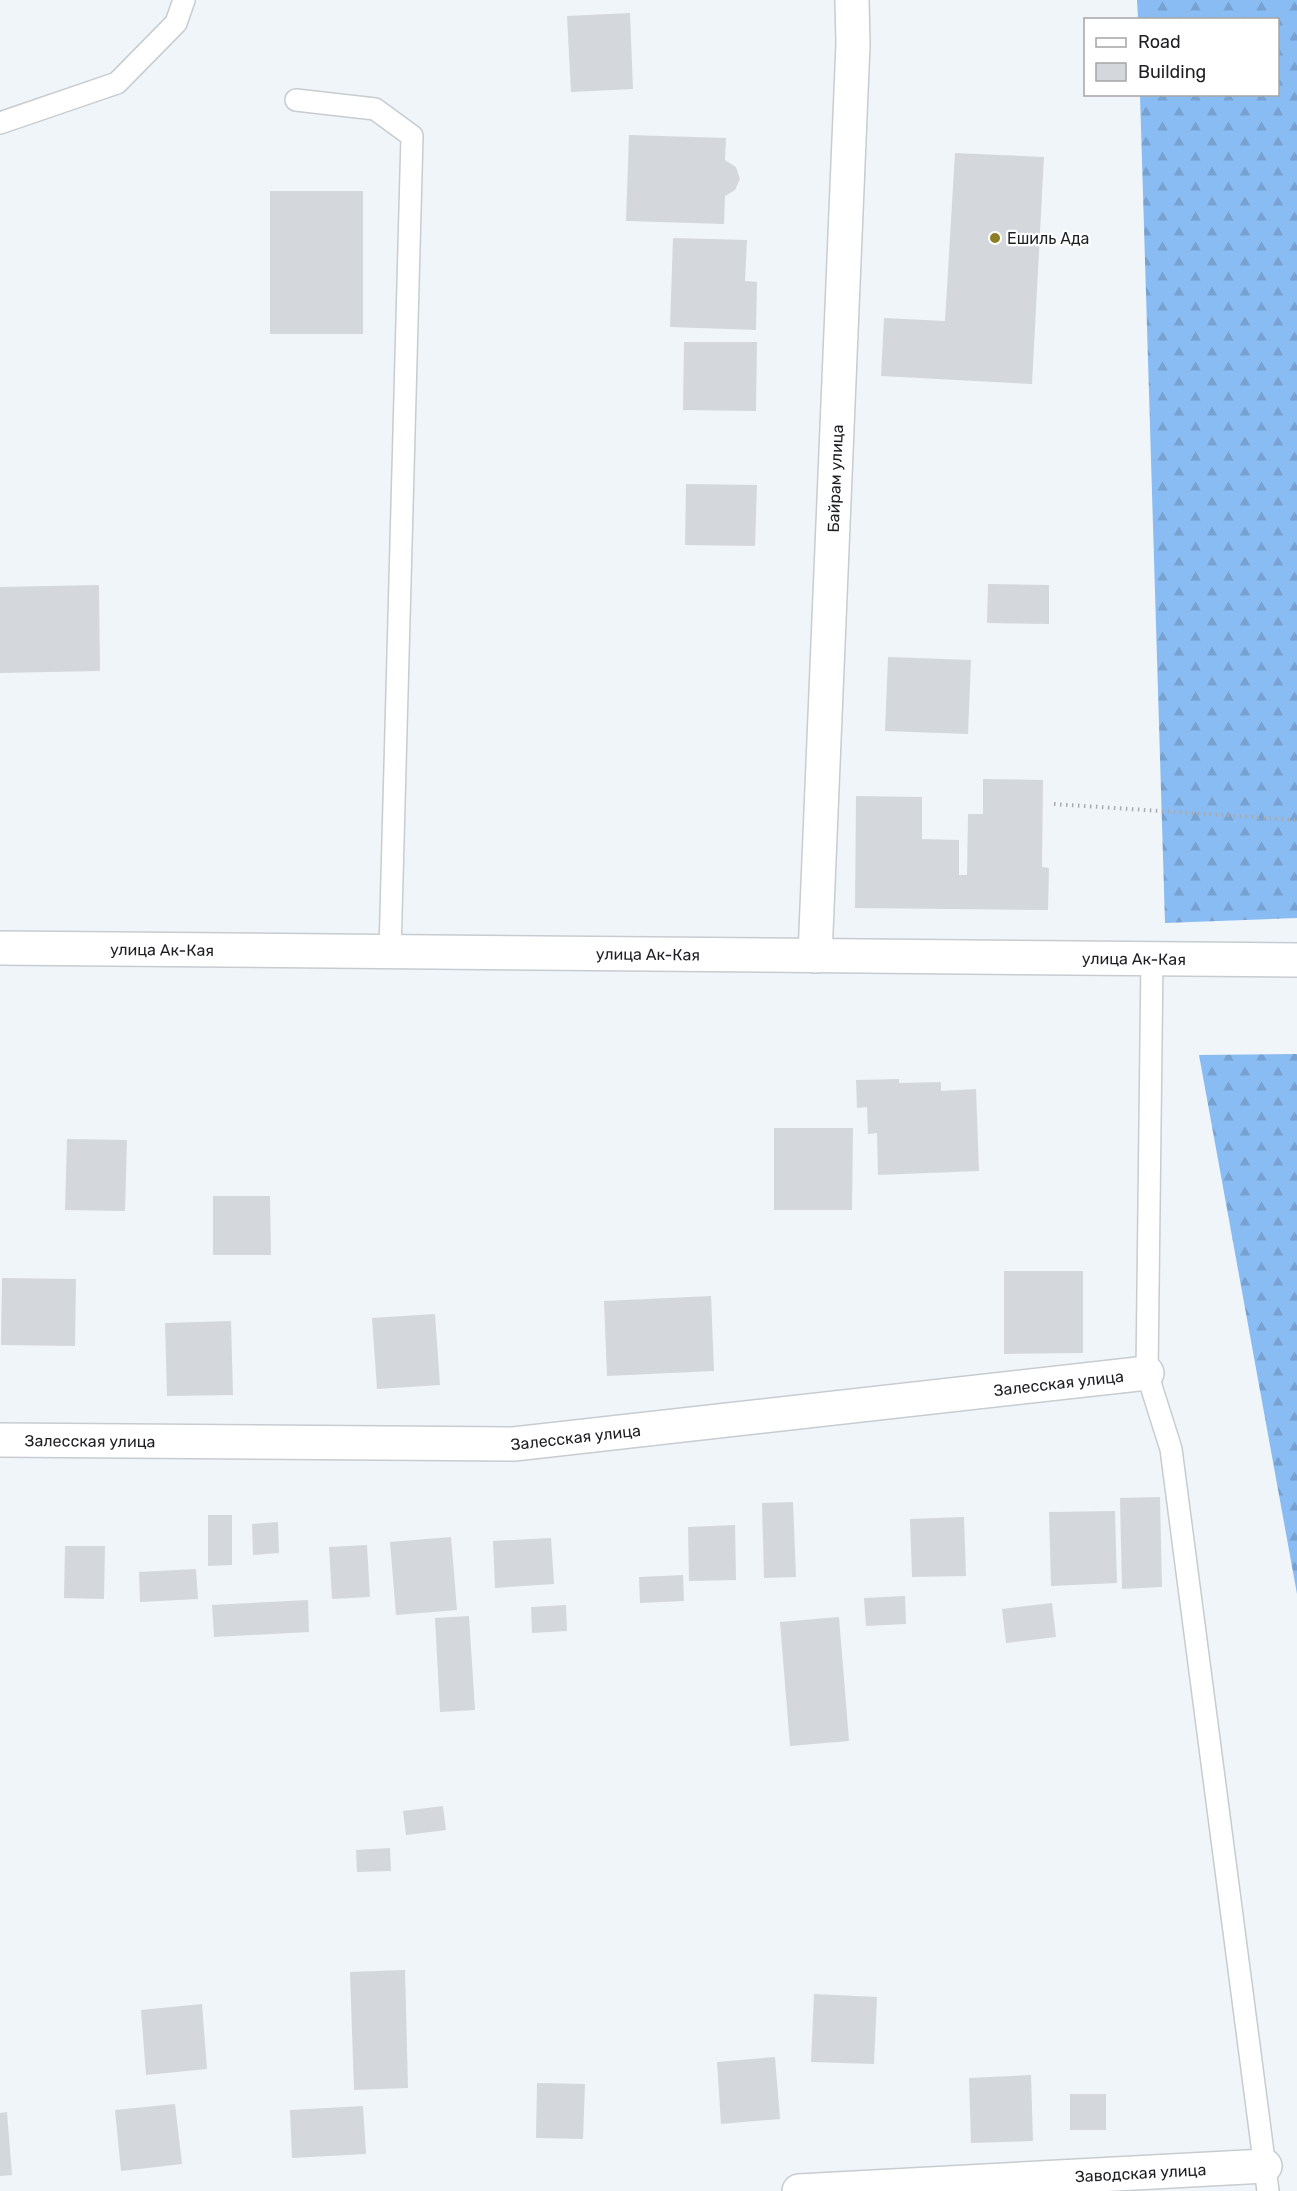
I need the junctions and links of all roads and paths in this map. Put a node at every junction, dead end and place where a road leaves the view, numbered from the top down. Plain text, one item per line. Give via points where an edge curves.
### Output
1 (184, 0) edge
2 (852, 0) edge
3 (296, 100) dead end
4 (0, 123) edge
5 (1054, 804) dead end
6 (1297, 820) edge
7 (0, 948) edge
8 (390, 952) junction
9 (815, 956) junction
10 (1152, 959) junction
11 (1297, 960) edge
12 (1147, 1373) junction
13 (0, 1440) edge
14 (1267, 2178) edge
15 (800, 2191) edge

1 - 4 lane via 176,23 117,84
2 - 9 street, Байрам улица
3 - 8 lane via 375,109 412,136
5 - 6 path
7 - 8 street, улица Ак-Кая
8 - 9 street, улица Ак-Кая
9 - 10 street, улица Ак-Кая
10 - 11 street, улица Ак-Кая
10 - 12 lane
12 - 13 street, Залесская улица via 514,1444
12 - 14 lane via 1171,1449
14 - 15 street, Заводская улица

